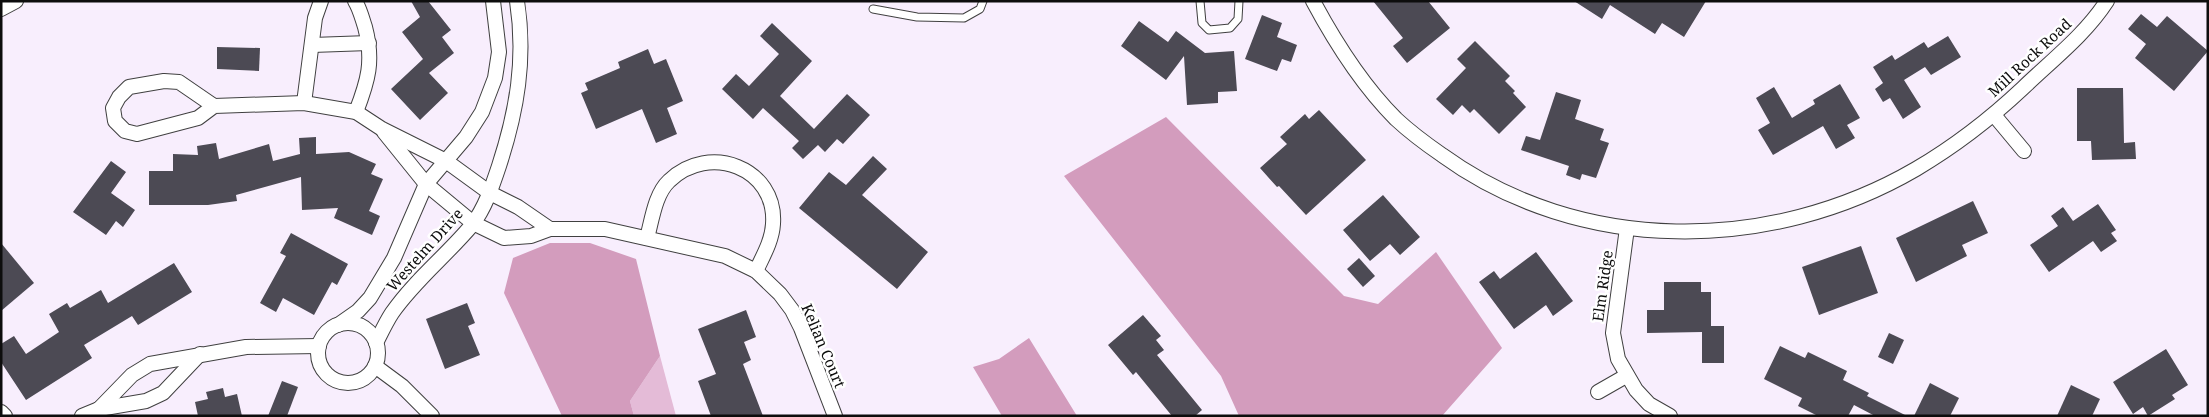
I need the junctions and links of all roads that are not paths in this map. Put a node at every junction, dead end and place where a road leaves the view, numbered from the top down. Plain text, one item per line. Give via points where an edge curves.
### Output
1 (16, 1) edge
2 (321, 1) edge
3 (354, 1) edge
4 (493, 1) edge
5 (517, 1) edge
6 (982, 1) edge
7 (1200, 1) edge
8 (1239, 1) edge
9 (1313, 1) edge
10 (2106, 1) edge
11 (872, 8) dead end
12 (1, 9) edge
13 (369, 43) junction
14 (312, 45) junction
15 (304, 103) junction
16 (214, 106) junction
17 (356, 112) junction
18 (1994, 115) junction
19 (382, 129) junction
20 (2024, 151) dead end
21 (446, 160) junction
22 (426, 184) junction
23 (490, 193) junction
24 (473, 223) junction
25 (1627, 228) junction
26 (550, 229) junction
27 (648, 238) junction
28 (756, 271) junction
29 (338, 325) junction
30 (376, 343) junction
31 (319, 346) junction
32 (200, 354) junction
33 (375, 366) junction
34 (1626, 376) junction
35 (1598, 392) dead end
36 (99, 409) junction
37 (1, 412) edge
38 (5, 416) edge
39 (82, 416) edge
40 (432, 416) edge
41 (835, 416) edge
42 (1670, 416) edge

1 - 12 street
2 - 14 street
3 - 13 street via 359,7
4 - 21 street, Westelm Drive via 499,52 489,97 482,112
5 - 23 street, Westelm Drive via 522,51 519,92 509,137
6 - 11 lane via 980,9 964,18 917,17
7 - 8 lane via 1202,23 1209,30 1230,28 1238,19
9 - 25 street, Mill Rock Road via 1349,62 1375,96 1398,120 1452,162 1504,193 1544,209 1585,221
10 - 18 street, Mill Rock Road via 2087,28
13 - 14 street
13 - 17 street via 368,79
14 - 15 street
15 - 16 street
15 - 17 street
16 - 16 street via 179,82 164,81 128,87 113,108 115,121 124,131 136,134 198,118
17 - 19 street
18 - 20 street, Mill Rock Road
18 - 25 street, Mill Rock Road via 1914,170 1867,193 1818,211 1767,224 1715,231
19 - 21 street
19 - 22 street, Kelian Court
21 - 22 street, Westelm Drive
21 - 23 street
22 - 24 street, Kelian Court
22 - 29 street, Westelm Drive via 394,258 370,298 358,312
23 - 24 street, Westelm Drive
23 - 26 street
24 - 26 street, Kelian Court via 504,238 530,236
24 - 30 street, Westelm Drive via 391,314
25 - 34 street, Elm Ridge via 1613,333 1618,359
26 - 27 street, Kelian Court via 605,229
27 - 28 street, Kelian Court via 725,256
27 - 28 street via 659,196 668,182 685,169 707,161 728,162 747,172 762,186 771,203 773,224 769,243
28 - 41 street, Kelian Court via 792,310
29 - 30 street via 361,326
29 - 31 street via 328,331
30 - 33 street via 378,355
31 - 32 street via 246,347
31 - 33 street via 319,364 335,380 358,382
32 - 36 street via 150,364 132,375
32 - 36 street via 163,393 146,401
33 - 40 street via 402,386
34 - 35 street
34 - 42 street, Elm Ridge via 1649,404
36 - 39 street
37 - 38 street

